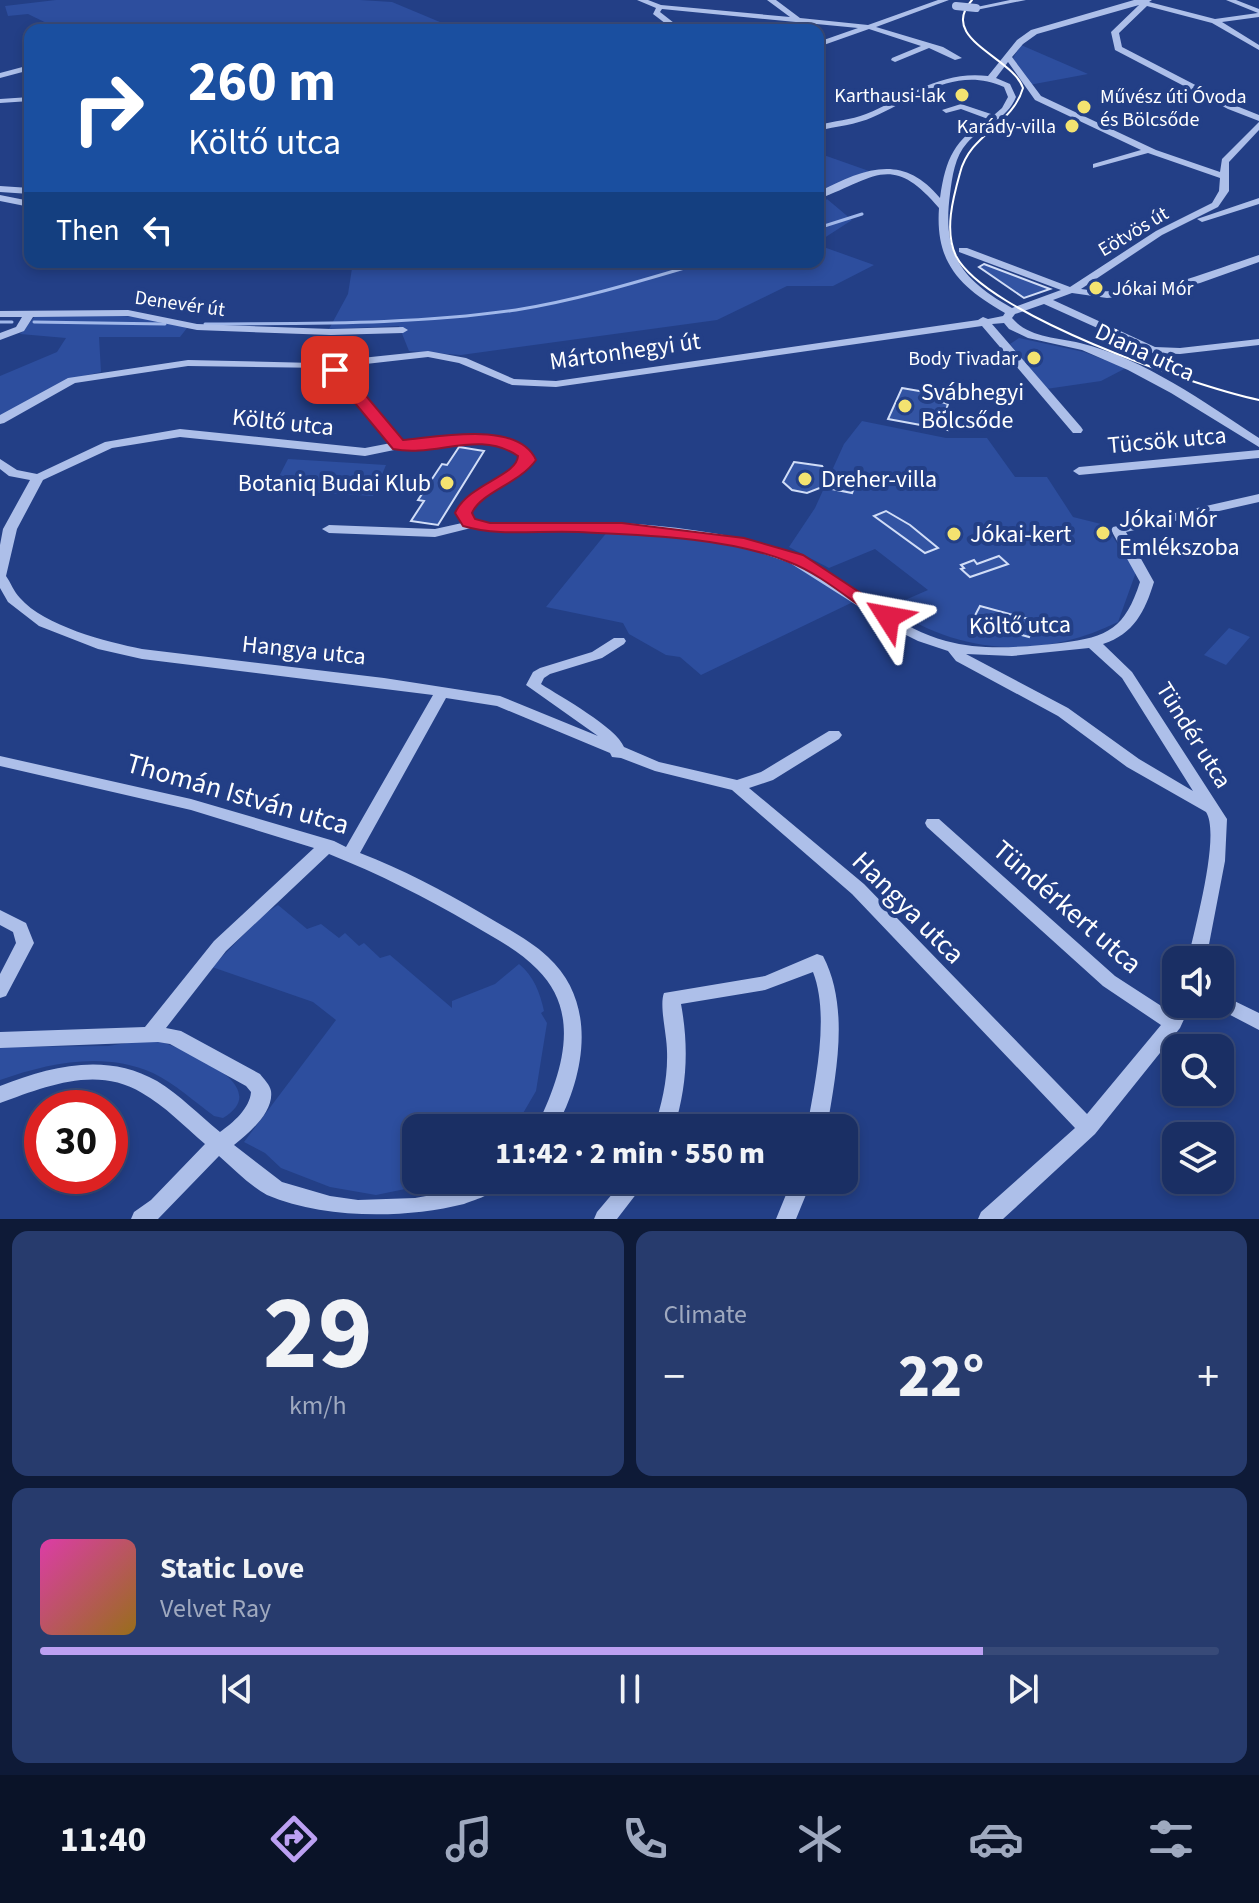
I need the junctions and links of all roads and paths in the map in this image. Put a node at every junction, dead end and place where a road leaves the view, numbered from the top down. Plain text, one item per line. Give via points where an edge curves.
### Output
1 (641, 0) edge
2 (771, 0) edge
3 (919, 0) edge
4 (1022, 0) edge
5 (1230, 0) edge
6 (1141, 1) edge
7 (941, 2) edge
8 (660, 7) junction
9 (1259, 13) edge
10 (796, 19) junction
11 (1215, 21) junction
12 (671, 24) edge
13 (869, 27) junction
14 (824, 43) edge
15 (929, 45) junction
16 (1259, 48) edge
17 (958, 58) dead end
18 (1010, 59) junction
19 (895, 60) dead end
20 (24, 69) edge
21 (0, 76) edge
22 (991, 78) junction
23 (24, 99) edge
24 (0, 101) edge
25 (946, 110) dead end
26 (992, 117) junction
27 (1259, 118) edge
28 (1259, 125) edge
29 (824, 127) edge
30 (1255, 133) edge
31 (1150, 150) junction
32 (1096, 166) dead end
33 (1224, 176) junction
34 (0, 189) edge
35 (24, 191) edge
36 (824, 193) edge
37 (0, 198) edge
38 (1259, 201) edge
39 (24, 203) edge
40 (943, 207) junction
41 (1185, 221) junction
42 (963, 250) dead end
43 (1259, 258) edge
44 (1074, 289) junction
45 (1044, 300) junction
46 (0, 314) edge
47 (29, 314) junction
48 (1009, 315) junction
49 (983, 320) junction
50 (403, 330) dead end
51 (0, 337) edge
52 (1259, 342) edge
53 (331, 365) junction
54 (0, 420) edge
55 (1077, 430) dead end
56 (1259, 443) edge
57 (399, 445) junction
58 (1259, 454) edge
59 (0, 463) edge
60 (1079, 471) dead end
61 (38, 478) junction
62 (1259, 498) edge
63 (473, 524) junction
64 (329, 529) dead end
65 (0, 577) edge
66 (619, 641) dead end
67 (1094, 644) junction
68 (953, 647) junction
69 (442, 692) junction
70 (834, 735) dead end
71 (618, 753) junction
72 (0, 761) edge
73 (737, 786) junction
74 (1208, 808) junction
75 (933, 823) dead end
76 (328, 845) junction
77 (351, 854) junction
78 (0, 917) edge
79 (1200, 946) edge
80 (0, 991) edge
81 (1234, 1009) edge
82 (1175, 1018) edge
83 (1259, 1022) edge
84 (1173, 1023) junction
85 (150, 1034) junction
86 (0, 1040) edge
87 (0, 1095) edge
88 (553, 1114) edge
89 (669, 1114) edge
90 (820, 1114) edge
91 (1088, 1128) junction
92 (220, 1144) junction
93 (469, 1194) edge
94 (625, 1194) edge
95 (796, 1194) edge
96 (141, 1219) edge
97 (604, 1219) edge
98 (786, 1219) edge
99 (988, 1219) edge

1 - 8 street
2 - 10 street
3 - 7 street
4 - 7 street, bridge via 976,8
5 - 9 street
6 - 11 street
6 - 18 street via 1041,29 1022,40
6 - 27 street via 1141,13 1115,32 1118,48
7 - 13 street
8 - 10 street
8 - 12 street via 656,12
9 - 11 street
10 - 13 street
11 - 16 street
13 - 14 street
13 - 15 street
15 - 17 street
15 - 19 street
18 - 22 street
18 - 31 street via 1033,95
20 - 21 street
22 - 26 street via 1007,86 1012,97 1007,108
22 - 29 street via 931,87 868,116
23 - 24 street
25 - 26 street via 961,106
26 - 40 street, Diana utca via 957,149
28 - 30 street, Eötvös út
30 - 33 street, Eötvös út via 1229,155
31 - 32 street
31 - 33 street
33 - 41 street, Eötvös út via 1220,200
34 - 35 street
36 - 40 street via 869,171 888,170 931,190
37 - 39 street
38 - 41 street
40 - 48 street, Diana utca via 943,247 950,261
41 - 44 street, Eötvös út
42 - 44 street
43 - 44 street via 1185,284 1119,292
44 - 45 street, Eötvös út
45 - 48 street, Eötvös út
45 - 52 street via 1153,350
46 - 47 street, Denevér út
47 - 50 street, Denevér út via 128,313 197,327
47 - 51 street via 20,329
48 - 49 street, Eötvös út
48 - 56 street, Diana utca via 1019,329 1084,347 1163,381
49 - 53 street, Mártonhegyi út via 556,384 512,382 462,360 428,354
49 - 55 street
53 - 54 street, Mártonhegyi út via 188,363 90,376 65,383
53 - 57 street
57 - 61 street, Költő utca via 346,452 159,434 87,453
57 - 63 street, Költő utca via 481,438 509,443 525,454 528,460 519,472 469,501 463,513
58 - 60 street, Tücsök utca
59 - 61 street via 13,473
61 - 65 street, Hangya utca via 10,529
62 - 67 street, Költő utca via 1118,530 1147,582 1125,629
63 - 64 street via 435,533
63 - 68 street, Költő utca via 489,529 555,526 682,533 775,550 819,570 907,630
65 - 69 street, Hangya utca via 15,602 44,623 103,646
66 - 71 street, Hangya utca via 597,655 545,671 533,685 606,734
67 - 68 street, Költő utca via 991,653
67 - 74 street, Tündér utca via 1127,675
68 - 74 street via 961,658 1063,712
69 - 71 street, Hangya utca via 500,701
69 - 77 street
70 - 73 street via 767,776
71 - 73 street, Hangya utca
72 - 76 street, Thomán István utca via 244,818
73 - 91 street, Hangya utca via 858,889
74 - 79 street, Tündér utca via 1219,819 1220,833
75 - 84 street, Tündérkert utca via 1109,981
76 - 77 street, Thomán István utca
76 - 85 street via 220,946
77 - 88 street, Thomán István utca via 465,910 543,962 556,979 571,1018 573,1053 566,1088
78 - 80 street via 20,928 25,943
81 - 83 street
82 - 84 street
84 - 91 street
85 - 86 street
85 - 92 street via 174,1037 253,1080 261,1090 260,1105
87 - 92 street via 78,1070 129,1077 162,1095
89 - 90 street via 678,1031 671,998 769,984 817,961 829,995
91 - 99 street
92 - 93 street via 275,1188 341,1214 419,1213
92 - 96 street
94 - 97 street
95 - 98 street

